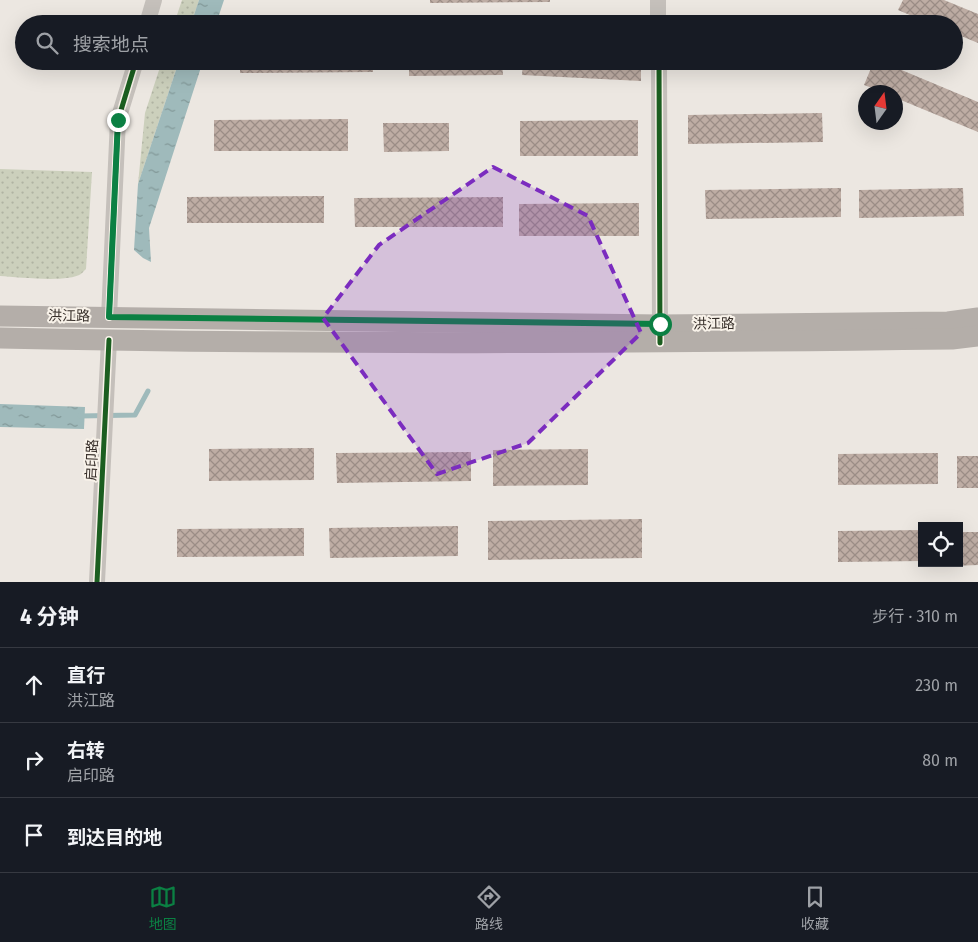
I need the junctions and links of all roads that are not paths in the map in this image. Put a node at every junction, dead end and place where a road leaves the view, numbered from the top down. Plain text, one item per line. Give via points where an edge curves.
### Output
1 (154, 0) edge
2 (658, 0) edge
3 (150, 15) edge
4 (658, 15) edge
5 (133, 70) edge
6 (658, 70) edge
7 (0, 316) edge
8 (109, 317) junction
9 (978, 318) edge
10 (660, 334) junction
11 (978, 336) edge
12 (0, 338) edge
13 (109, 340) junction
14 (97, 582) edge

1 - 3 street
2 - 4 street
5 - 8 street via 118,120
6 - 10 street
7 - 8 main road, 洪江路
8 - 10 main road, 洪江路
9 - 10 main road, 洪江路
10 - 11 main road, 洪江路 via 952,339
10 - 13 main road, 洪江路
12 - 13 main road, 洪江路
13 - 14 street, 启印路

